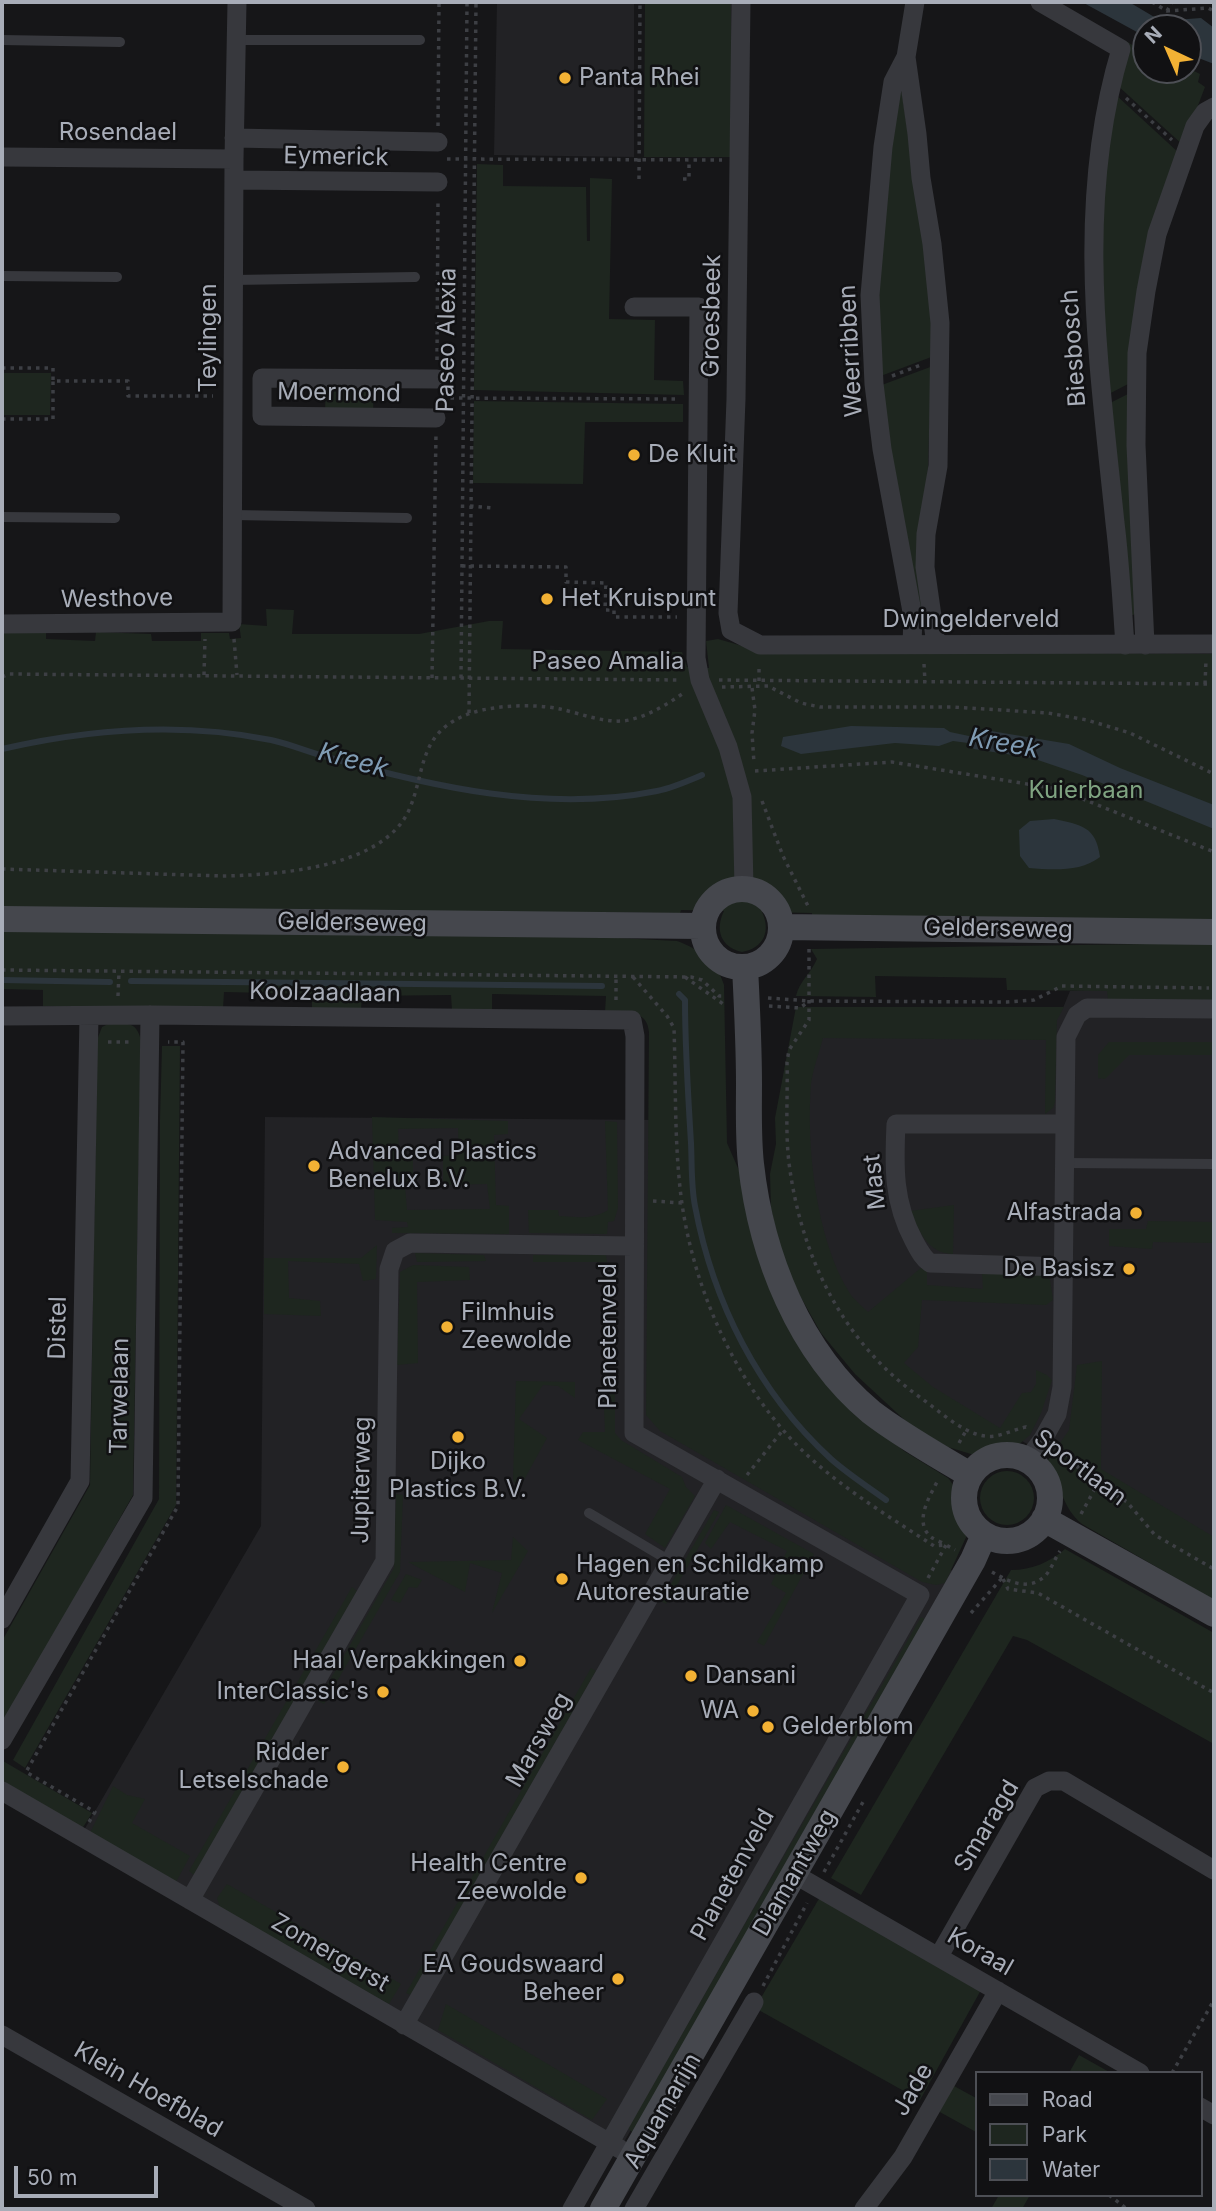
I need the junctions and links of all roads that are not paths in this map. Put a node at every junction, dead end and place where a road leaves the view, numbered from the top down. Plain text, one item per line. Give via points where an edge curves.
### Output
1 (237, 2) edge
2 (741, 2) edge
3 (915, 2) edge
4 (1040, 2) edge
5 (2, 40) edge
6 (236, 40) junction
7 (420, 40) dead end
8 (120, 42) dead end
9 (906, 57) junction
10 (1214, 107) edge
11 (234, 138) junction
12 (438, 142) road end
13 (2, 157) edge
14 (234, 159) junction
15 (234, 180) junction
16 (438, 182) road end
17 (2, 276) edge
18 (117, 277) dead end
19 (415, 277) dead end
20 (234, 280) junction
21 (634, 307) dead end
22 (436, 379) road end
23 (233, 396) junction
24 (262, 397) junction
25 (436, 418) road end
26 (233, 515) junction
27 (2, 517) edge
28 (115, 518) dead end
29 (407, 519) dead end
30 (232, 622) joint
31 (2, 624) edge
32 (731, 630) joint
33 (912, 644) junction
34 (1214, 644) edge
35 (936, 645) junction
36 (1135, 645) junction
37 (744, 888) junction
38 (2, 919) edge
39 (702, 926) junction
40 (781, 927) junction
41 (1214, 932) edge
42 (745, 967) junction
43 (1214, 1009) edge
44 (150, 1015) junction
45 (2, 1016) edge
46 (89, 1016) junction
47 (635, 1036) joint
48 (1065, 1124) junction
49 (1065, 1163) junction
50 (1214, 1164) edge
51 (633, 1246) junction
52 (1064, 1267) junction
53 (1036, 1449) junction
54 (959, 1468) junction
55 (717, 1479) junction
56 (589, 1513) dead end
57 (1044, 1519) junction
58 (984, 1535) junction
59 (670, 1561) junction
60 (920, 1595) junction
61 (957, 1611) junction
62 (1214, 1614) edge
63 (2, 1619) edge
64 (2, 1740) edge
65 (2, 1791) edge
66 (1214, 1870) edge
67 (805, 1880) junction
68 (190, 1900) junction
69 (939, 1956) junction
70 (998, 1991) junction
71 (754, 2002) road end
72 (710, 2023) junction
73 (404, 2025) junction
74 (2, 2035) edge
75 (734, 2037) junction
76 (1137, 2071) edge
77 (610, 2143) junction
78 (634, 2157) junction
79 (306, 2209) edge
80 (572, 2209) edge
81 (603, 2209) edge
82 (635, 2209) edge
83 (864, 2209) edge

1 - 6 street, Teylingen
2 - 32 street, Groesbeek
3 - 9 street, Weerribben
4 - 36 street, Biesbosch via 1121,49 1097,170 1094,304 1101,403
5 - 8 lane
6 - 7 lane
6 - 11 street, Teylingen
9 - 33 street, Weerribben via 892,82 870,295 874,384 913,617
9 - 35 street, Weerribben via 940,323 938,466 925,566
10 - 36 street via 1195,126 1185,152 1157,234 1146,291 1137,353
11 - 12 street, Eymerick
11 - 14 street, Teylingen
13 - 14 street, Rosendael
14 - 15 street, Teylingen
15 - 16 street, Eymerick
15 - 20 street, Teylingen
17 - 18 lane
19 - 20 lane
20 - 23 street, Teylingen
21 - 37 street via 699,307 696,658 742,797
22 - 24 street, Moermond via 262,379
23 - 24 street, Moermond
23 - 26 street, Teylingen
24 - 25 street, Moermond via 262,416
26 - 29 lane
26 - 30 street, Teylingen
27 - 28 lane
30 - 31 street, Westhove
32 - 33 street, Dwingelderveld via 760,645
33 - 35 street, Dwingelderveld
34 - 36 street, Dwingelderveld
35 - 36 street, Dwingelderveld
37 - 39 street via 724,893 708,907
37 - 40 street via 770,900
38 - 39 street, Gelderseweg
39 - 42 street via 708,947 724,962
40 - 41 street, Gelderseweg
40 - 42 street via 771,954
42 - 54 street via 752,1176 772,1261 792,1308 841,1383 910,1440
43 - 48 street via 1087,1008 1077,1015 1066,1037
44 - 46 street, Koolzaadlaan
44 - 47 street, Koolzaadlaan via 632,1020
44 - 64 street, Tarwelaan via 143,1498
45 - 46 street, Koolzaadlaan
46 - 63 street, Distel via 80,1481
47 - 51 street, Planetenveld
48 - 49 street
48 - 52 street, Mast via 896,1124 894,1167 908,1229 930,1263
49 - 50 lane
49 - 52 street
51 - 55 street, Planetenveld via 634,1433
51 - 68 street, Jupiterweg via 410,1243 395,1251 388,1269 385,1560
52 - 53 street via 1062,1387 1057,1414
53 - 54 street
53 - 57 street via 1050,1497
54 - 58 street via 964,1507 971,1523
55 - 59 street, Marsweg
55 - 60 street, Planetenveld
56 - 59 lane
57 - 58 street via 1033,1532 1017,1540 1000,1541
57 - 62 street
58 - 61 street, Diamantweg
59 - 73 street, Marsweg
60 - 61 street, Planetenveld
60 - 77 street, Planetenveld
61 - 67 street, Diamantweg
65 - 68 street, Zomergerst
66 - 69 street, Smaragd via 1064,1781 1049,1781 1035,1788
67 - 69 street, Koraal
67 - 72 street, Diamantweg
68 - 73 street, Zomergerst
69 - 70 street, Koraal
70 - 76 street, Koraal
70 - 83 street, Jade via 903,2157
71 - 75 street, Aquamarijn
72 - 75 street, Aquamarijn
72 - 78 street, Diamantweg
73 - 77 street, Zomergerst
74 - 79 street, Klein Hoefblad
75 - 82 street, Aquamarijn
77 - 78 street, Zomergerst
77 - 80 street, Planetenveld
78 - 81 street, Diamantweg

